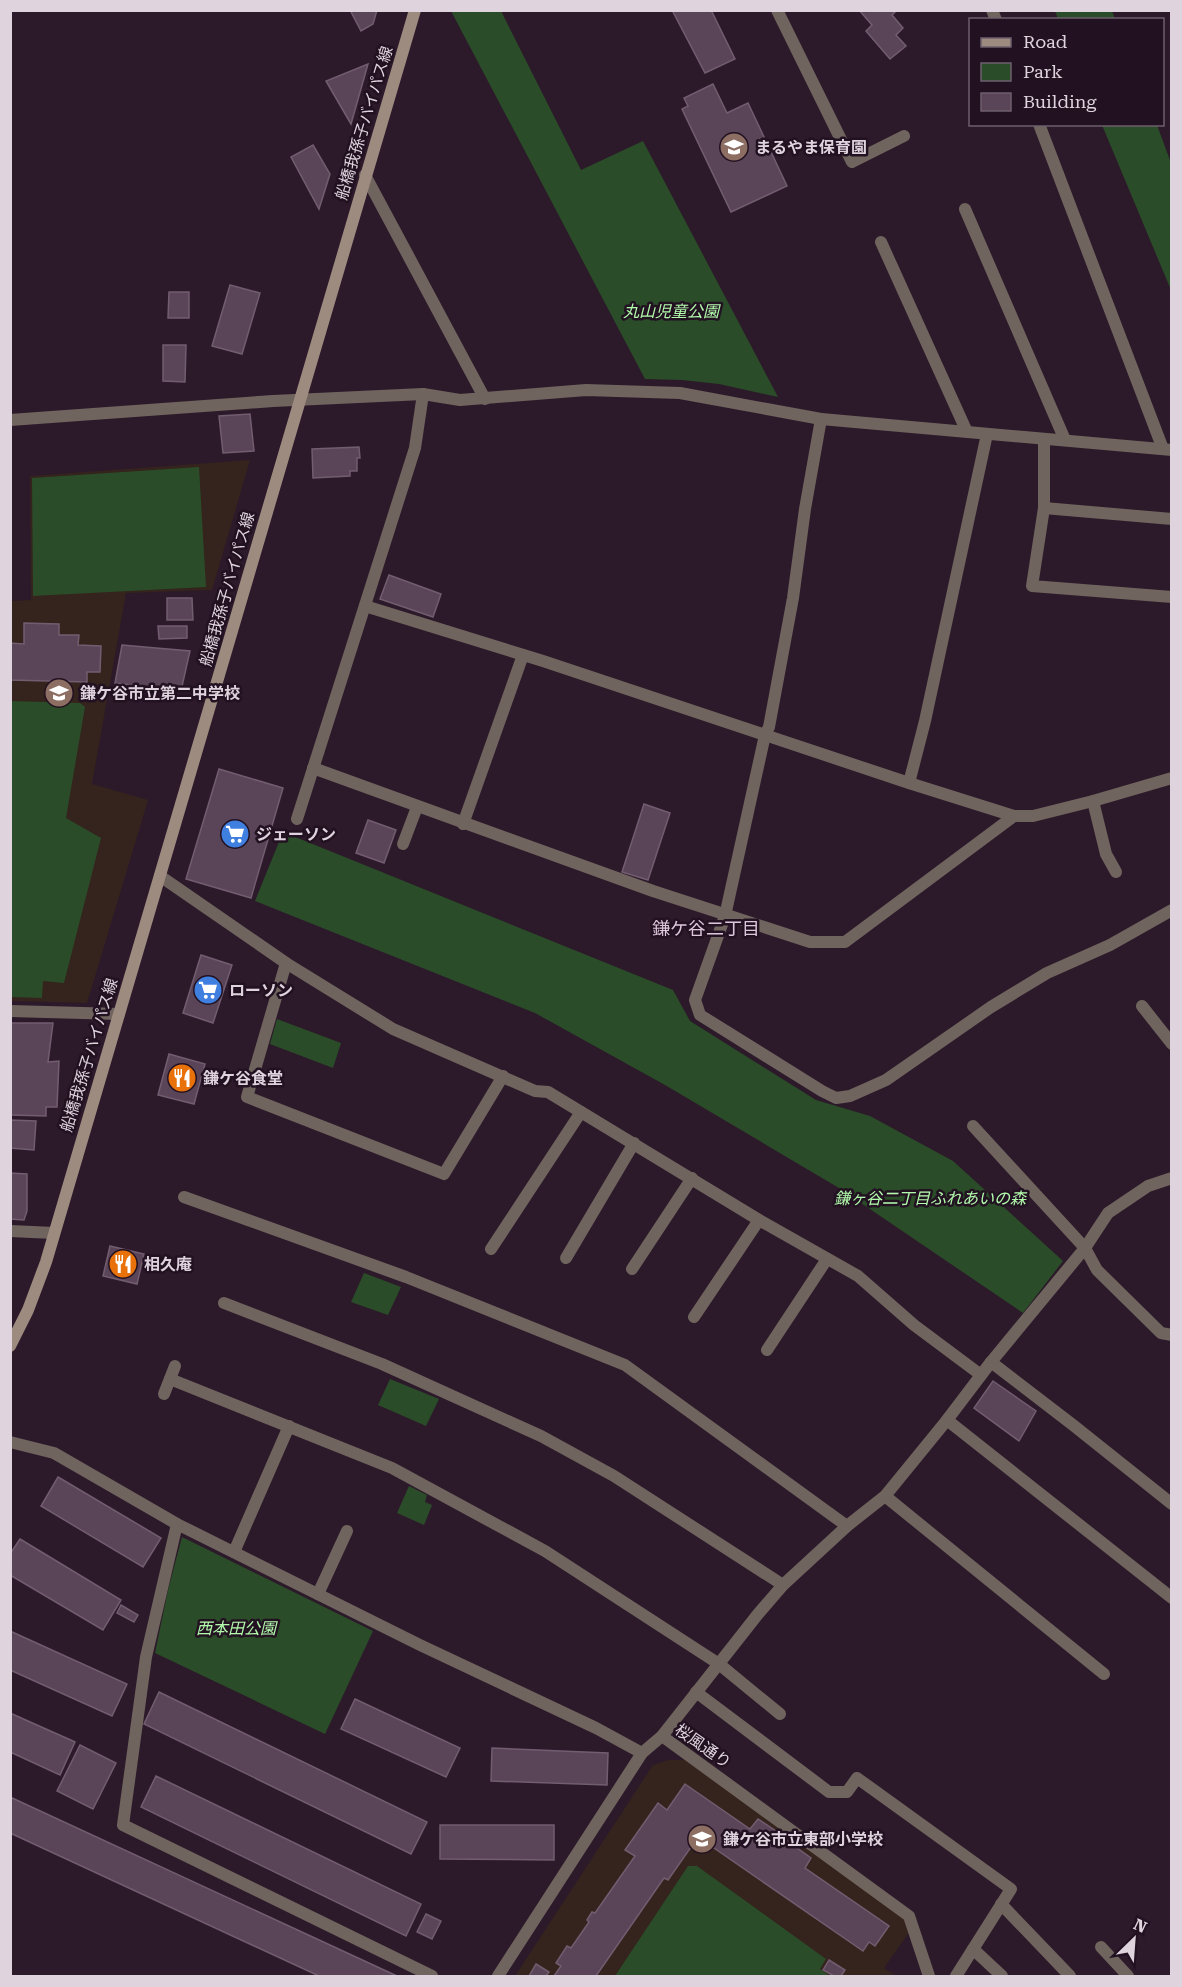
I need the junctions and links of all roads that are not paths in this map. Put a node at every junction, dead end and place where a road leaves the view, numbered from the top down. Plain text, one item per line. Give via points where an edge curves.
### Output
1 (415, 10) edge
2 (777, 10) edge
3 (1040, 126) edge
4 (904, 135) dead end
5 (366, 175) junction
6 (965, 209) dead end
7 (881, 242) dead end
8 (423, 394) junction
9 (484, 399) junction
10 (299, 400) junction
11 (821, 419) junction
12 (10, 420) edge
13 (967, 432) junction
14 (987, 434) junction
15 (1044, 439) junction
16 (1065, 440) junction
17 (1167, 450) edge
18 (1044, 508) junction
19 (1172, 519) edge
20 (1172, 597) edge
21 (365, 606) junction
22 (523, 655) junction
23 (765, 735) junction
24 (313, 768) junction
25 (1172, 778) edge
26 (909, 783) junction
27 (1093, 801) junction
28 (417, 807) junction
29 (1014, 816) junction
30 (297, 819) dead end
31 (463, 824) junction
32 (403, 844) dead end
33 (1116, 872) dead end
34 (160, 876) junction
35 (1172, 910) edge
36 (725, 916) junction
37 (286, 963) junction
38 (1142, 1006) dead end
39 (10, 1011) edge
40 (119, 1014) junction
41 (1172, 1044) edge
42 (503, 1076) junction
43 (836, 1098) junction
44 (854, 1107) dead end
45 (581, 1112) junction
46 (973, 1126) dead end
47 (634, 1143) junction
48 (692, 1178) junction
49 (1172, 1178) edge
50 (184, 1197) dead end
51 (759, 1220) junction
52 (10, 1231) edge
53 (54, 1233) junction
54 (1085, 1248) junction
55 (492, 1249) dead end
56 (566, 1258) dead end
57 (827, 1258) junction
58 (632, 1269) dead end
59 (224, 1303) dead end
60 (694, 1317) dead end
61 (15, 1330) edge
62 (1172, 1335) edge
63 (10, 1346) edge
64 (767, 1350) dead end
65 (991, 1362) junction
66 (175, 1366) dead end
67 (981, 1375) junction
68 (170, 1379) junction
69 (164, 1394) dead end
70 (947, 1420) junction
71 (288, 1426) junction
72 (10, 1442) edge
73 (885, 1496) junction
74 (1172, 1504) edge
75 (177, 1524) junction
76 (848, 1526) junction
77 (346, 1531) dead end
78 (234, 1552) junction
79 (783, 1586) junction
80 (318, 1594) junction
81 (1172, 1598) edge
82 (718, 1664) junction
83 (1104, 1674) dead end
84 (696, 1692) junction
85 (780, 1714) dead end
86 (662, 1736) junction
87 (642, 1753) junction
88 (1001, 1904) junction
89 (1101, 1947) dead end
90 (973, 1949) junction
91 (432, 1977) edge
92 (498, 1977) edge
93 (929, 1977) edge
94 (956, 1977) edge
95 (1002, 1977) edge
96 (1070, 1977) edge
97 (1128, 1977) edge

1 - 5 street, 船橋我孫子バイパス線
2 - 4 street via 852,162
3 - 17 street
5 - 9 street
5 - 10 street, 船橋我孫子バイパス線
6 - 16 street
7 - 13 street
8 - 9 street
8 - 10 street
8 - 21 street via 415,448
9 - 11 street via 586,390 680,393
10 - 12 street
10 - 34 street, 船橋我孫子バイパス線
11 - 13 street
11 - 23 street via 793,598
13 - 14 street
14 - 15 street
14 - 26 street
15 - 16 street
15 - 18 street
16 - 17 street
18 - 19 street
18 - 20 street via 1032,586
21 - 22 street
21 - 24 street
22 - 23 street
22 - 31 street
23 - 26 street
23 - 36 street
24 - 28 street
24 - 30 street
25 - 27 street
26 - 29 street
27 - 29 street via 1033,816
27 - 33 street via 1106,854
28 - 31 street
28 - 32 street
29 - 36 street via 846,942 810,942
31 - 36 street
34 - 37 street
34 - 40 street, 船橋我孫子バイパス線
35 - 43 street via 1110,945 1047,973 886,1080
36 - 43 street via 695,1000 700,1015
37 - 42 street via 393,1029
37 - 42 street via 247,1097 444,1174
38 - 41 street
39 - 40 street
40 - 53 street, 船橋我孫子バイパス線
42 - 45 street via 535,1091 548,1092
43 - 44 street
45 - 47 street
45 - 55 street
46 - 54 street
47 - 48 street
47 - 56 street
48 - 51 street
48 - 58 street
49 - 54 street via 1148,1186 1108,1213
50 - 76 street via 406,1278 625,1365
51 - 57 street
51 - 60 street
52 - 53 street
53 - 61 street, 船橋我孫子バイパス線 via 28,1310
54 - 62 street via 1097,1270 1161,1333
54 - 65 street
57 - 64 street
57 - 67 street via 858,1276 914,1325
59 - 79 street via 382,1364 542,1436 614,1476
61 - 63 street, 船橋我孫子バイパス線
65 - 67 street
65 - 74 street
66 - 68 street
67 - 70 street
68 - 69 street
68 - 71 street
70 - 73 street
70 - 81 street
71 - 78 street
71 - 82 street via 392,1468 545,1551
72 - 75 street via 54,1453
73 - 76 street
73 - 83 street
75 - 78 street
75 - 91 street via 146,1657 123,1825
76 - 79 street
77 - 80 street
78 - 80 street
79 - 82 street
80 - 87 street
82 - 84 street
82 - 85 street
84 - 86 street
84 - 88 street via 829,1792 847,1792 857,1778 1011,1889
86 - 87 street, 桜風通り
86 - 93 street, 桜風通り via 909,1916
87 - 92 street, 桜風通り
88 - 90 street
88 - 96 street
89 - 97 street
90 - 94 street
90 - 95 street

